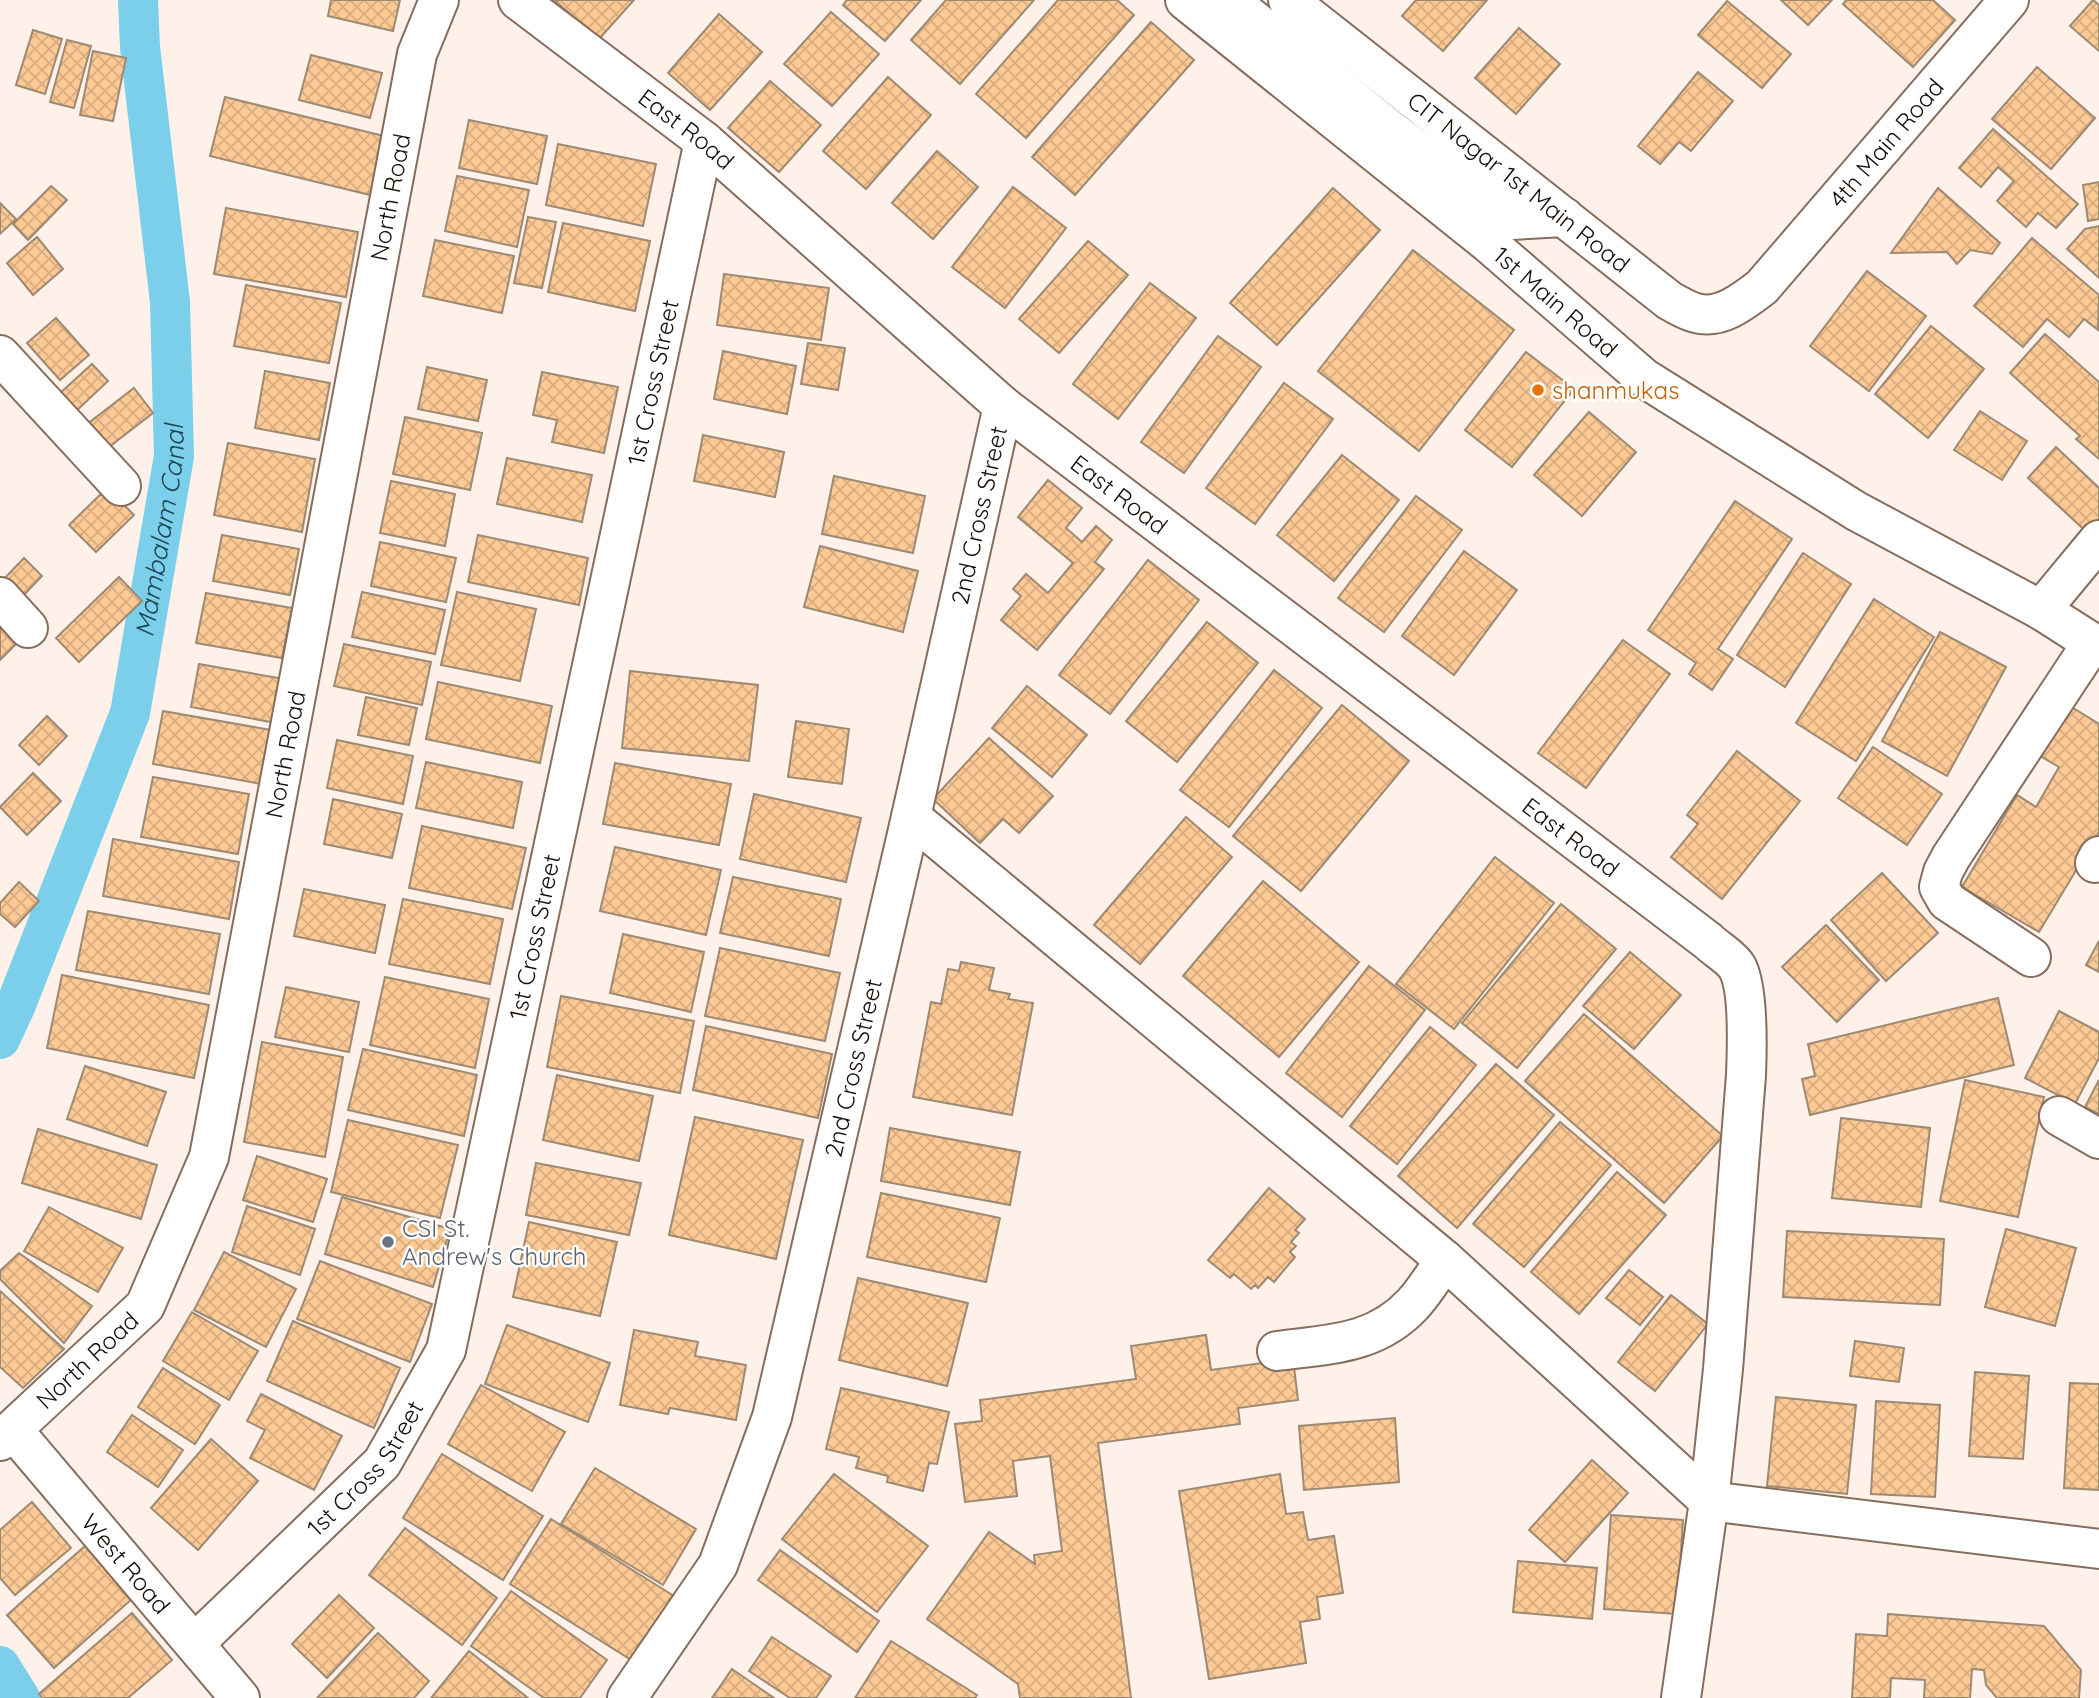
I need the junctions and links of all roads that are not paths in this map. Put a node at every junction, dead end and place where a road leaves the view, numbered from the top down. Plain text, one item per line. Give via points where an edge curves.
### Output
1 (439, 0) edge
2 (518, 0) edge
3 (1185, 0) edge
4 (1229, 0) edge
5 (1288, 0) edge
6 (2002, 3) edge
7 (704, 141) junction
8 (1563, 217) junction
9 (1511, 220) junction
10 (1523, 273) junction
11 (1762, 288) joint
12 (0, 355) edge
13 (1003, 406) junction
14 (121, 486) dead end
15 (2099, 540) edge
16 (0, 597) edge
17 (2040, 610) junction
18 (29, 628) dead end
19 (2096, 645) edge
20 (911, 817) junction
21 (2031, 957) dead end
22 (2059, 1116) dead end
23 (2099, 1139) edge
24 (1445, 1260) junction
25 (1277, 1351) dead end
26 (6, 1435) edge
27 (1709, 1502) junction
28 (2099, 1549) edge
29 (195, 1643) junction
30 (240, 1698) edge
31 (627, 1698) edge
32 (1681, 1698) edge

1 - 26 street, North Road via 417,54 209,1157 145,1306
2 - 7 street, East Road
3 - 10 street, 1st Main Road
4 - 9 street
5 - 8 street, CIT Nagar 1st Main Road
6 - 11 street, 4th Main Road
7 - 13 street, East Road
7 - 29 street, 1st Cross Street via 446,1350 382,1463
8 - 9 street
8 - 11 street, CIT Nagar 1st Main Road via 1670,301 1697,314 1718,313
9 - 10 street
10 - 17 street, 1st Main Road via 1644,378 1856,511
12 - 14 street
13 - 20 street, 2nd Cross Street
13 - 27 street, East Road via 1737,967 1744,995 1746,1075
15 - 17 street
16 - 18 street
17 - 19 street, 1st Main Road
19 - 21 street via 1951,857 1939,887 1947,901
20 - 24 street
20 - 31 street, 2nd Cross Street via 772,1417 718,1565
22 - 23 street
24 - 25 street via 1414,1303 1361,1339
24 - 27 street
26 - 29 street, West Road
27 - 28 street
27 - 32 street
29 - 30 street, West Road

